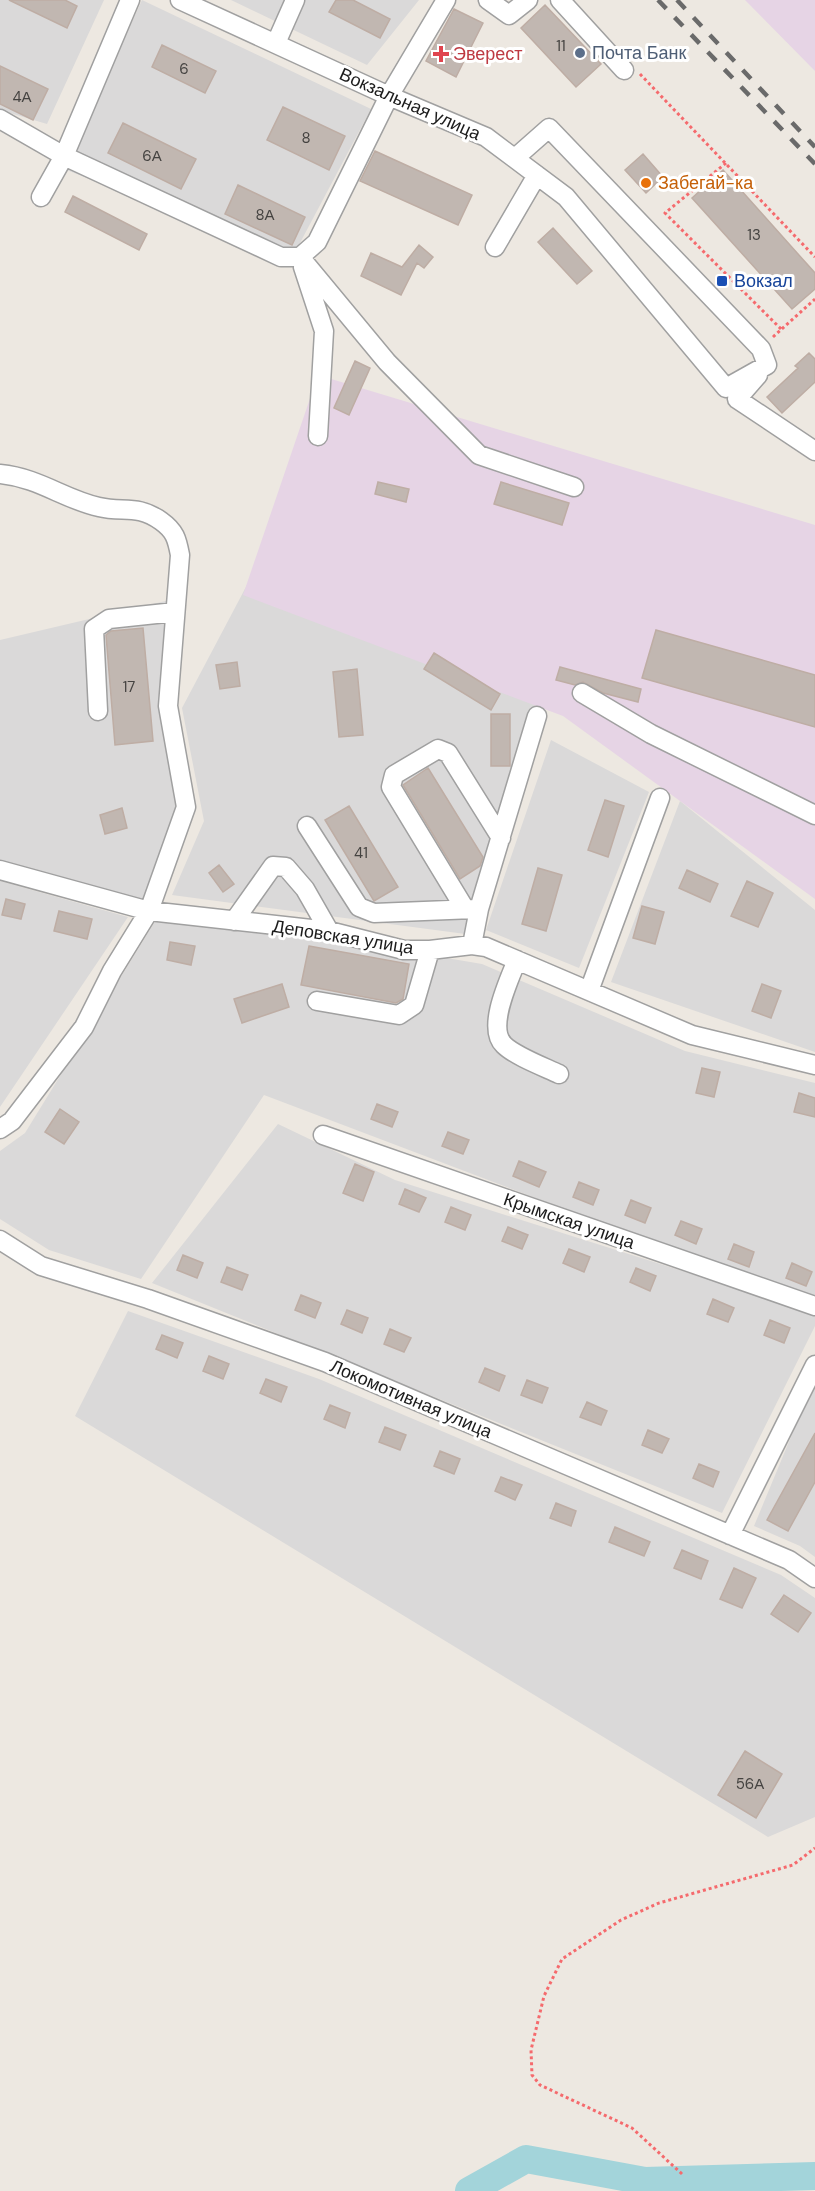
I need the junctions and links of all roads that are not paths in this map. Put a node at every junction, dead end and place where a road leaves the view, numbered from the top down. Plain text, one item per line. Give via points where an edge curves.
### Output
1 (130, 0) edge
2 (180, 0) edge
3 (295, 0) edge
4 (446, 0) edge
5 (488, 0) edge
6 (528, 0) edge
7 (560, 0) edge
8 (276, 43) junction
9 (624, 70) road end
10 (389, 96) junction
11 (0, 119) edge
12 (64, 156) junction
13 (515, 158) junction
14 (537, 176) junction
15 (41, 197) dead end
16 (495, 247) dead end
17 (300, 257) junction
18 (764, 357) junction
19 (318, 436) dead end
20 (815, 452) edge
21 (0, 474) edge
22 (574, 487) dead end
23 (175, 612) junction
24 (582, 693) dead end
25 (98, 711) dead end
26 (537, 716) dead end
27 (660, 798) dead end
28 (815, 816) edge
29 (307, 826) dead end
30 (501, 838) junction
31 (0, 870) edge
32 (472, 909) junction
33 (148, 911) junction
34 (234, 921) junction
35 (329, 931) junction
36 (472, 945) junction
37 (430, 950) junction
38 (516, 960) junction
39 (590, 991) junction
40 (317, 1001) dead end
41 (815, 1065) edge
42 (559, 1074) dead end
43 (0, 1129) edge
44 (323, 1136) dead end
45 (0, 1240) edge
46 (815, 1306) edge
47 (815, 1365) edge
48 (730, 1535) junction
49 (815, 1578) edge

1 - 12 street
2 - 8 street, Вокзальная улица
3 - 8 street
4 - 10 street
5 - 6 street via 509,15
7 - 9 street
8 - 10 street, Вокзальная улица
10 - 13 street, Вокзальная улица via 486,137
10 - 17 street via 316,242
11 - 12 street
12 - 15 street
12 - 17 street via 281,257
13 - 14 street, Вокзальная улица
13 - 18 street via 549,128
14 - 16 street
14 - 18 street, Вокзальная улица via 566,197 726,388
17 - 19 street via 324,332
17 - 22 street via 387,362 479,455
18 - 20 street via 737,399
21 - 23 street via 25,477 100,508 134,508 160,520 176,534 180,555
23 - 25 street via 110,619 94,629
23 - 33 street via 168,706 186,807
24 - 28 street via 651,734
26 - 30 street
27 - 39 street
29 - 32 street via 359,907 374,913
30 - 32 street
30 - 32 street via 448,753 438,749 394,775 391,787
31 - 33 street, Деповская улица
32 - 36 street
33 - 34 street, Деповская улица
33 - 43 street via 84,1028 12,1121
34 - 35 street, Деповская улица
34 - 35 street via 273,866 286,867 305,889
35 - 37 street, Деповская улица via 404,950
36 - 37 street, Деповская улица
36 - 38 street, Деповская улица
37 - 40 street via 414,1005 399,1015
38 - 39 street, Деповская улица
38 - 42 street via 499,1009 497,1034 504,1046
39 - 41 street, Деповская улица via 692,1035
44 - 46 street, Крымская улица
45 - 48 street, Локомотивная улица via 41,1266 148,1299 325,1362
47 - 48 street
48 - 49 street, Локомотивная улица via 789,1560

